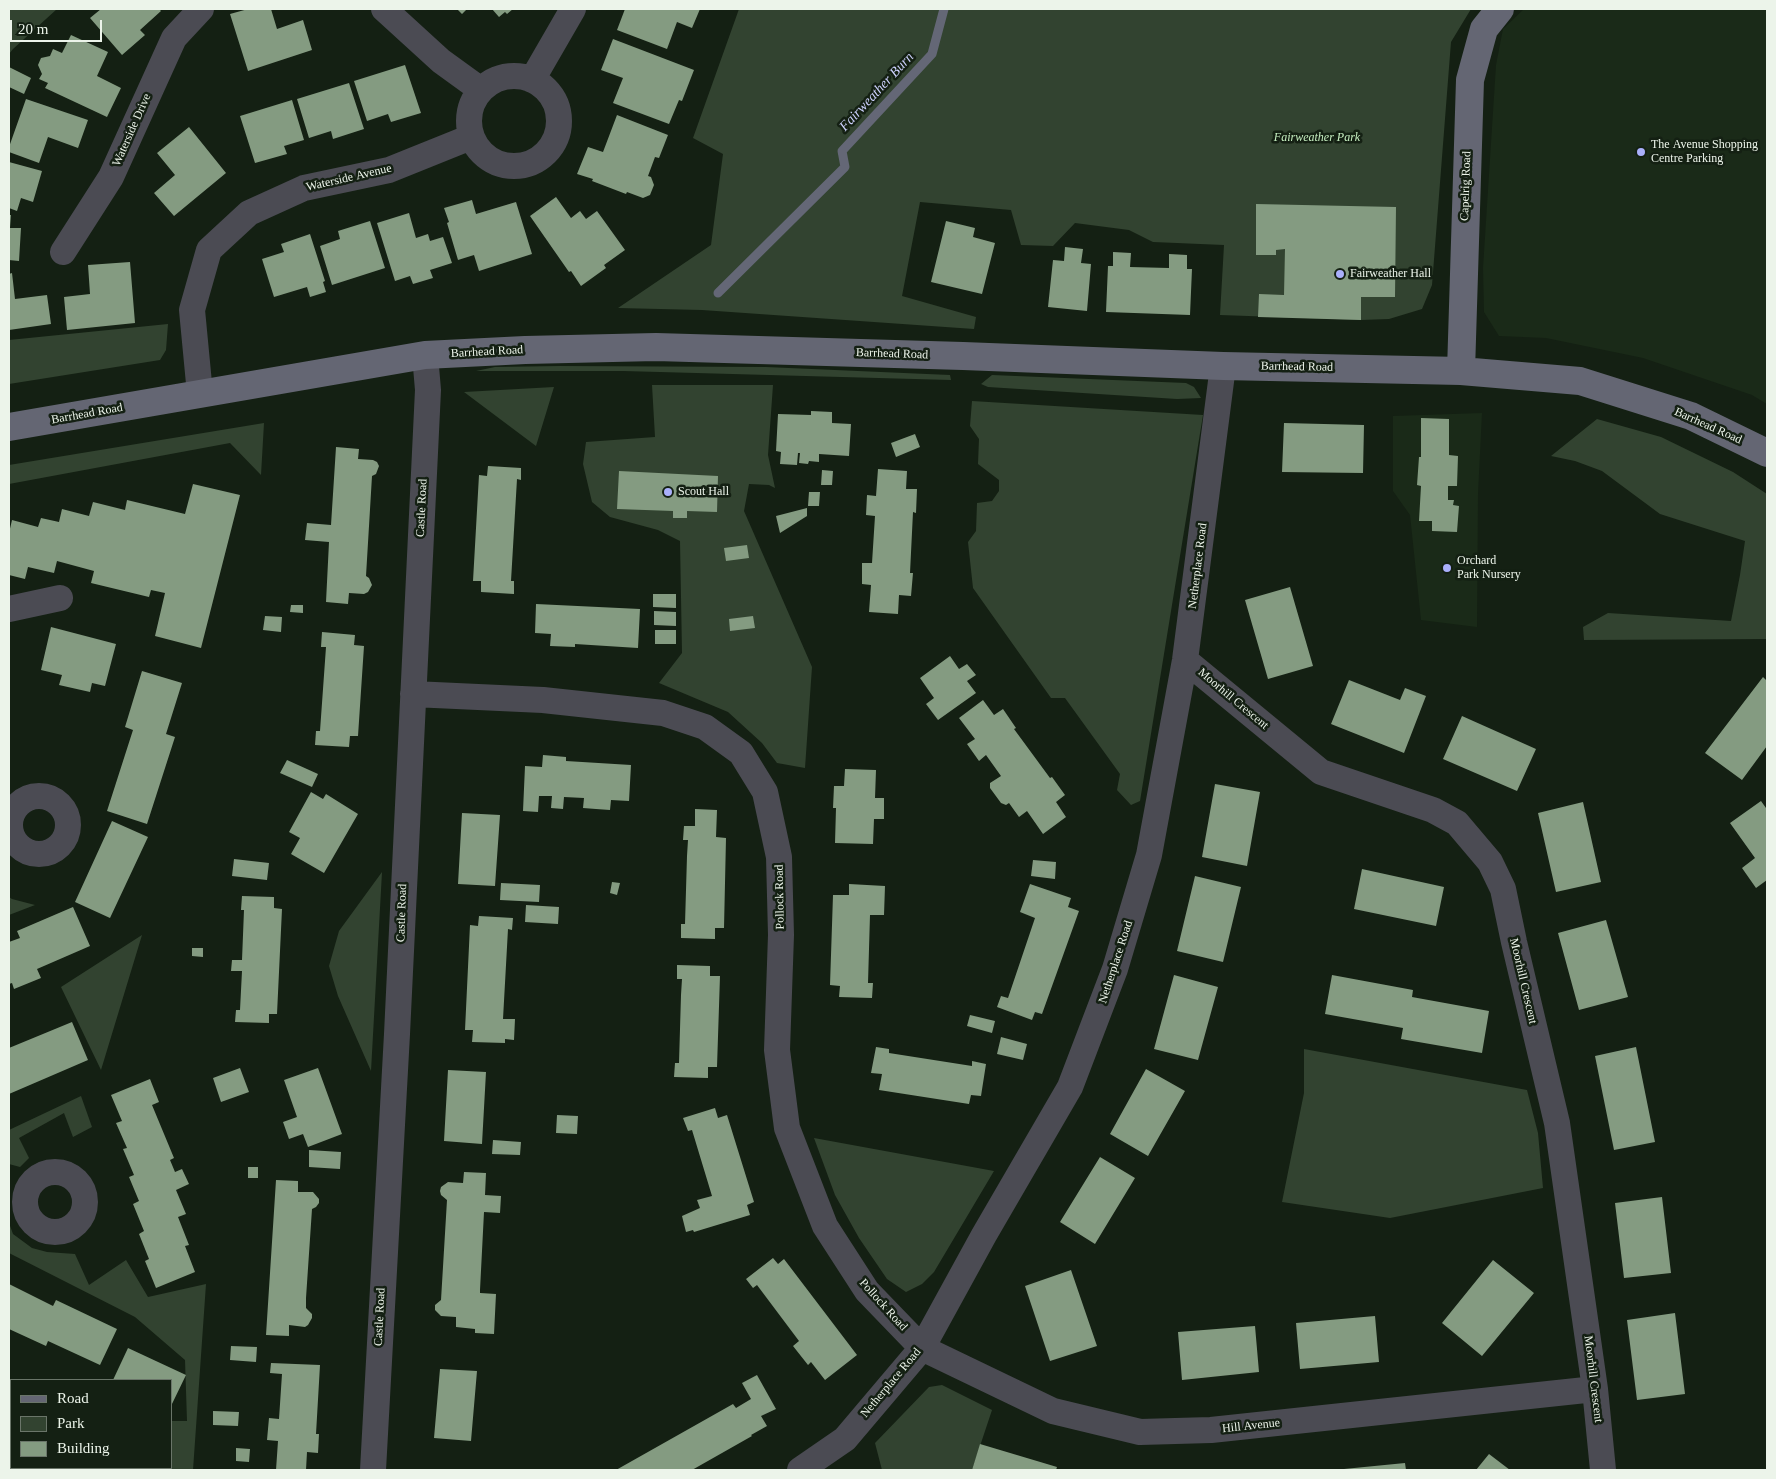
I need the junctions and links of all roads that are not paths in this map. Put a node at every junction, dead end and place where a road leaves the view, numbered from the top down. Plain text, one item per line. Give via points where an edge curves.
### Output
1 (201, 9) edge
2 (384, 9) edge
3 (573, 9) edge
4 (1500, 9) edge
5 (532, 80) junction
6 (480, 90) junction
7 (471, 137) junction
8 (63, 252) dead end
9 (425, 355) junction
10 (1223, 366) junction
11 (1461, 371) junction
12 (200, 394) junction
13 (9, 427) edge
14 (1767, 453) edge
15 (60, 598) dead end
16 (9, 610) edge
17 (1185, 660) junction
18 (412, 694) junction
19 (922, 1348) junction
20 (1595, 1389) junction
21 (373, 1470) edge
22 (800, 1470) edge
23 (1603, 1470) edge

1 - 8 street, Waterside Drive via 174,38 111,177
2 - 6 street via 441,61
3 - 5 street
4 - 11 street, Capelrig Road via 1484,30 1470,80
5 - 6 street via 506,76
5 - 7 street via 553,99 559,114 554,142 545,154 533,163 503,165 489,160
6 - 7 street via 469,110
7 - 12 street, Waterside Avenue via 389,170 304,188 249,213 209,250 192,310
9 - 10 street, Barrhead Road via 656,347
9 - 12 street, Barrhead Road
9 - 18 street, Castle Road via 428,390
10 - 11 street, Barrhead Road
10 - 17 street, Netherplace Road
11 - 14 street, Barrhead Road via 1580,381 1691,416
12 - 13 street, Barrhead Road
15 - 16 street
17 - 19 street, Netherplace Road via 1149,855 1115,969 1070,1087
17 - 20 street, Moorhill Crescent via 1321,772 1433,810 1457,823 1490,862 1503,889 1558,1123
18 - 19 street, Pollock Road via 544,700 663,713 705,727 741,753 765,792 780,857 777,1050 787,1128 825,1226 867,1291
18 - 21 street, Castle Road
19 - 20 street, Hill Avenue via 1053,1411 1140,1432 1211,1430
19 - 22 street, Netherplace Road via 845,1439
20 - 23 street, Moorhill Crescent

